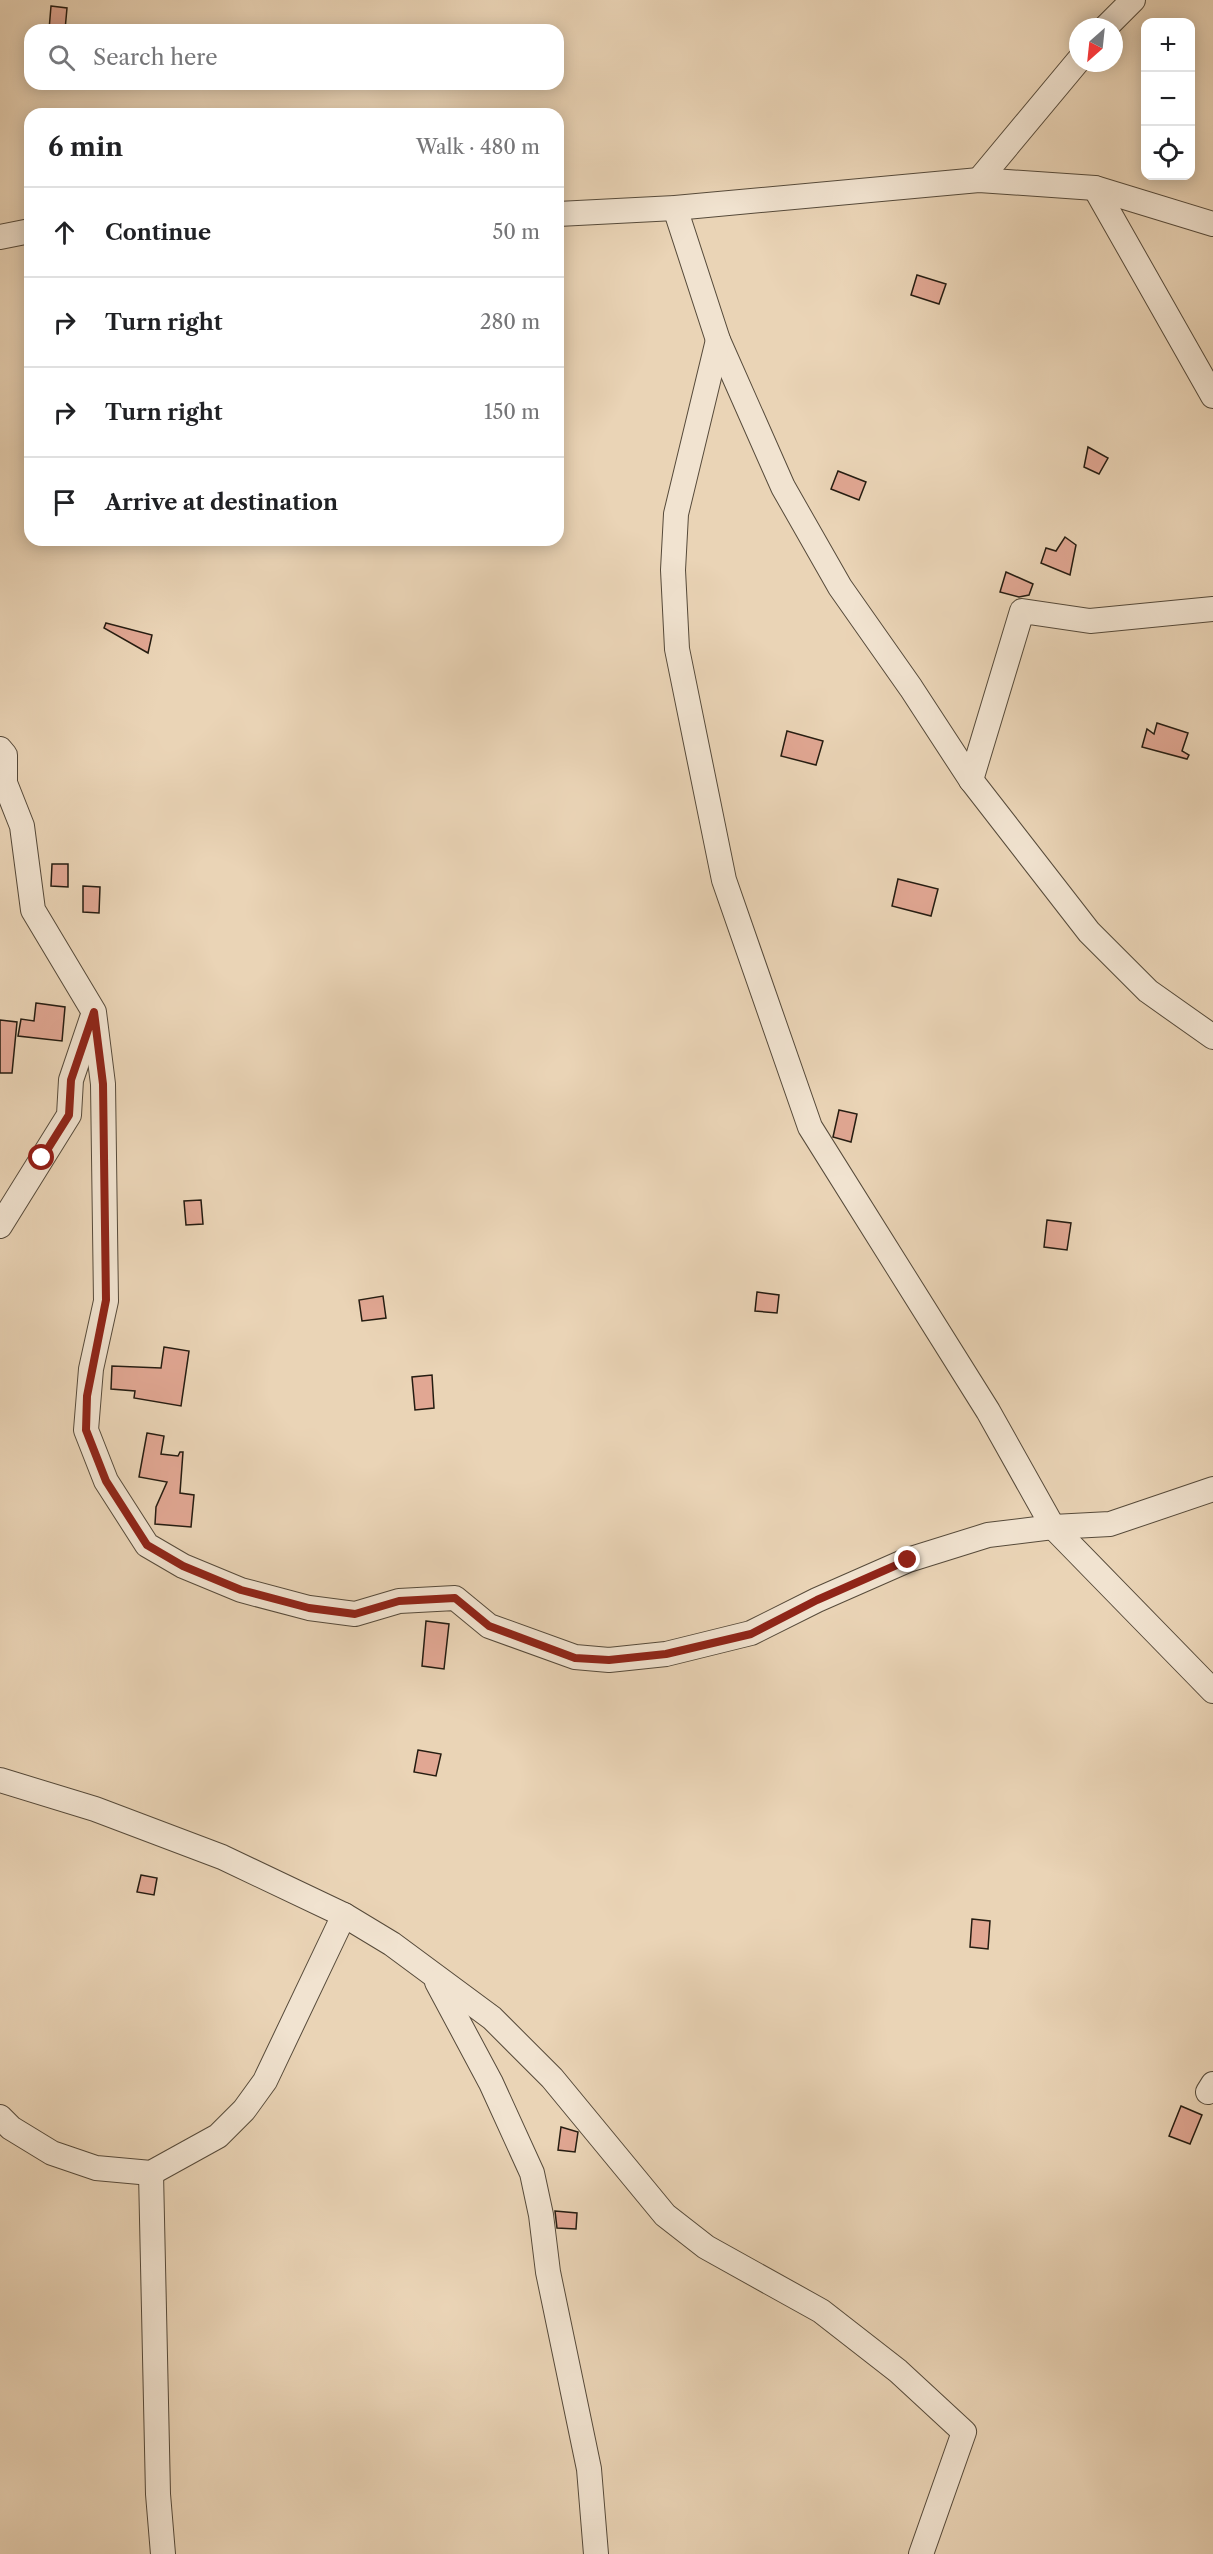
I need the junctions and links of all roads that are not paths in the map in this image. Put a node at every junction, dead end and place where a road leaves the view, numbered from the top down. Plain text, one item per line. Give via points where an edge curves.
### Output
1 (1133, 0) edge
2 (1115, 18) edge
3 (1069, 71) edge
4 (979, 180) junction
5 (1095, 188) junction
6 (675, 208) junction
7 (564, 214) edge
8 (1213, 224) edge
9 (24, 232) edge
10 (0, 237) edge
11 (718, 340) junction
12 (1213, 396) edge
13 (1213, 609) edge
14 (0, 749) edge
15 (971, 780) junction
16 (94, 1012) junction
17 (1213, 1036) edge
18 (0, 1226) edge
19 (1213, 1489) edge
20 (1053, 1527) junction
21 (1213, 1691) edge
22 (0, 1780) edge
23 (344, 1915) junction
24 (433, 1975) junction
25 (0, 2117) edge
26 (152, 2173) junction
27 (163, 2554) edge
28 (596, 2554) edge
29 (921, 2554) edge

1 - 2 street
3 - 4 street
4 - 5 street
4 - 6 street
5 - 8 street
5 - 12 street
6 - 7 street
6 - 11 street
9 - 10 street
11 - 15 street via 783,487 840,587
11 - 20 street via 676,514 673,570 676,649 724,880 810,1127 988,1411
13 - 15 street via 1090,621 1022,611
14 - 16 street via 5,755 5,783 22,826 33,910
15 - 17 street via 1089,932 1148,991
16 - 18 street via 71,1080 69,1115
16 - 20 street via 103,1084 106,1300 87,1396 86,1430 106,1481 147,1545 183,1566 273,1600 355,1614 399,1601 455,1598 489,1626 575,1658 609,1660 666,1654 751,1634 908,1560 988,1535
19 - 20 street via 1110,1524
20 - 21 street
22 - 23 street via 95,1809 222,1857
23 - 24 street
23 - 26 street via 270,2072 251,2101 218,2136
24 - 28 street via 491,2083 532,2173 548,2272 589,2469
24 - 29 street via 492,2018 552,2078 665,2215 706,2247 821,2311 898,2371 964,2432
25 - 26 street via 52,2153 96,2168
26 - 27 street via 158,2494

